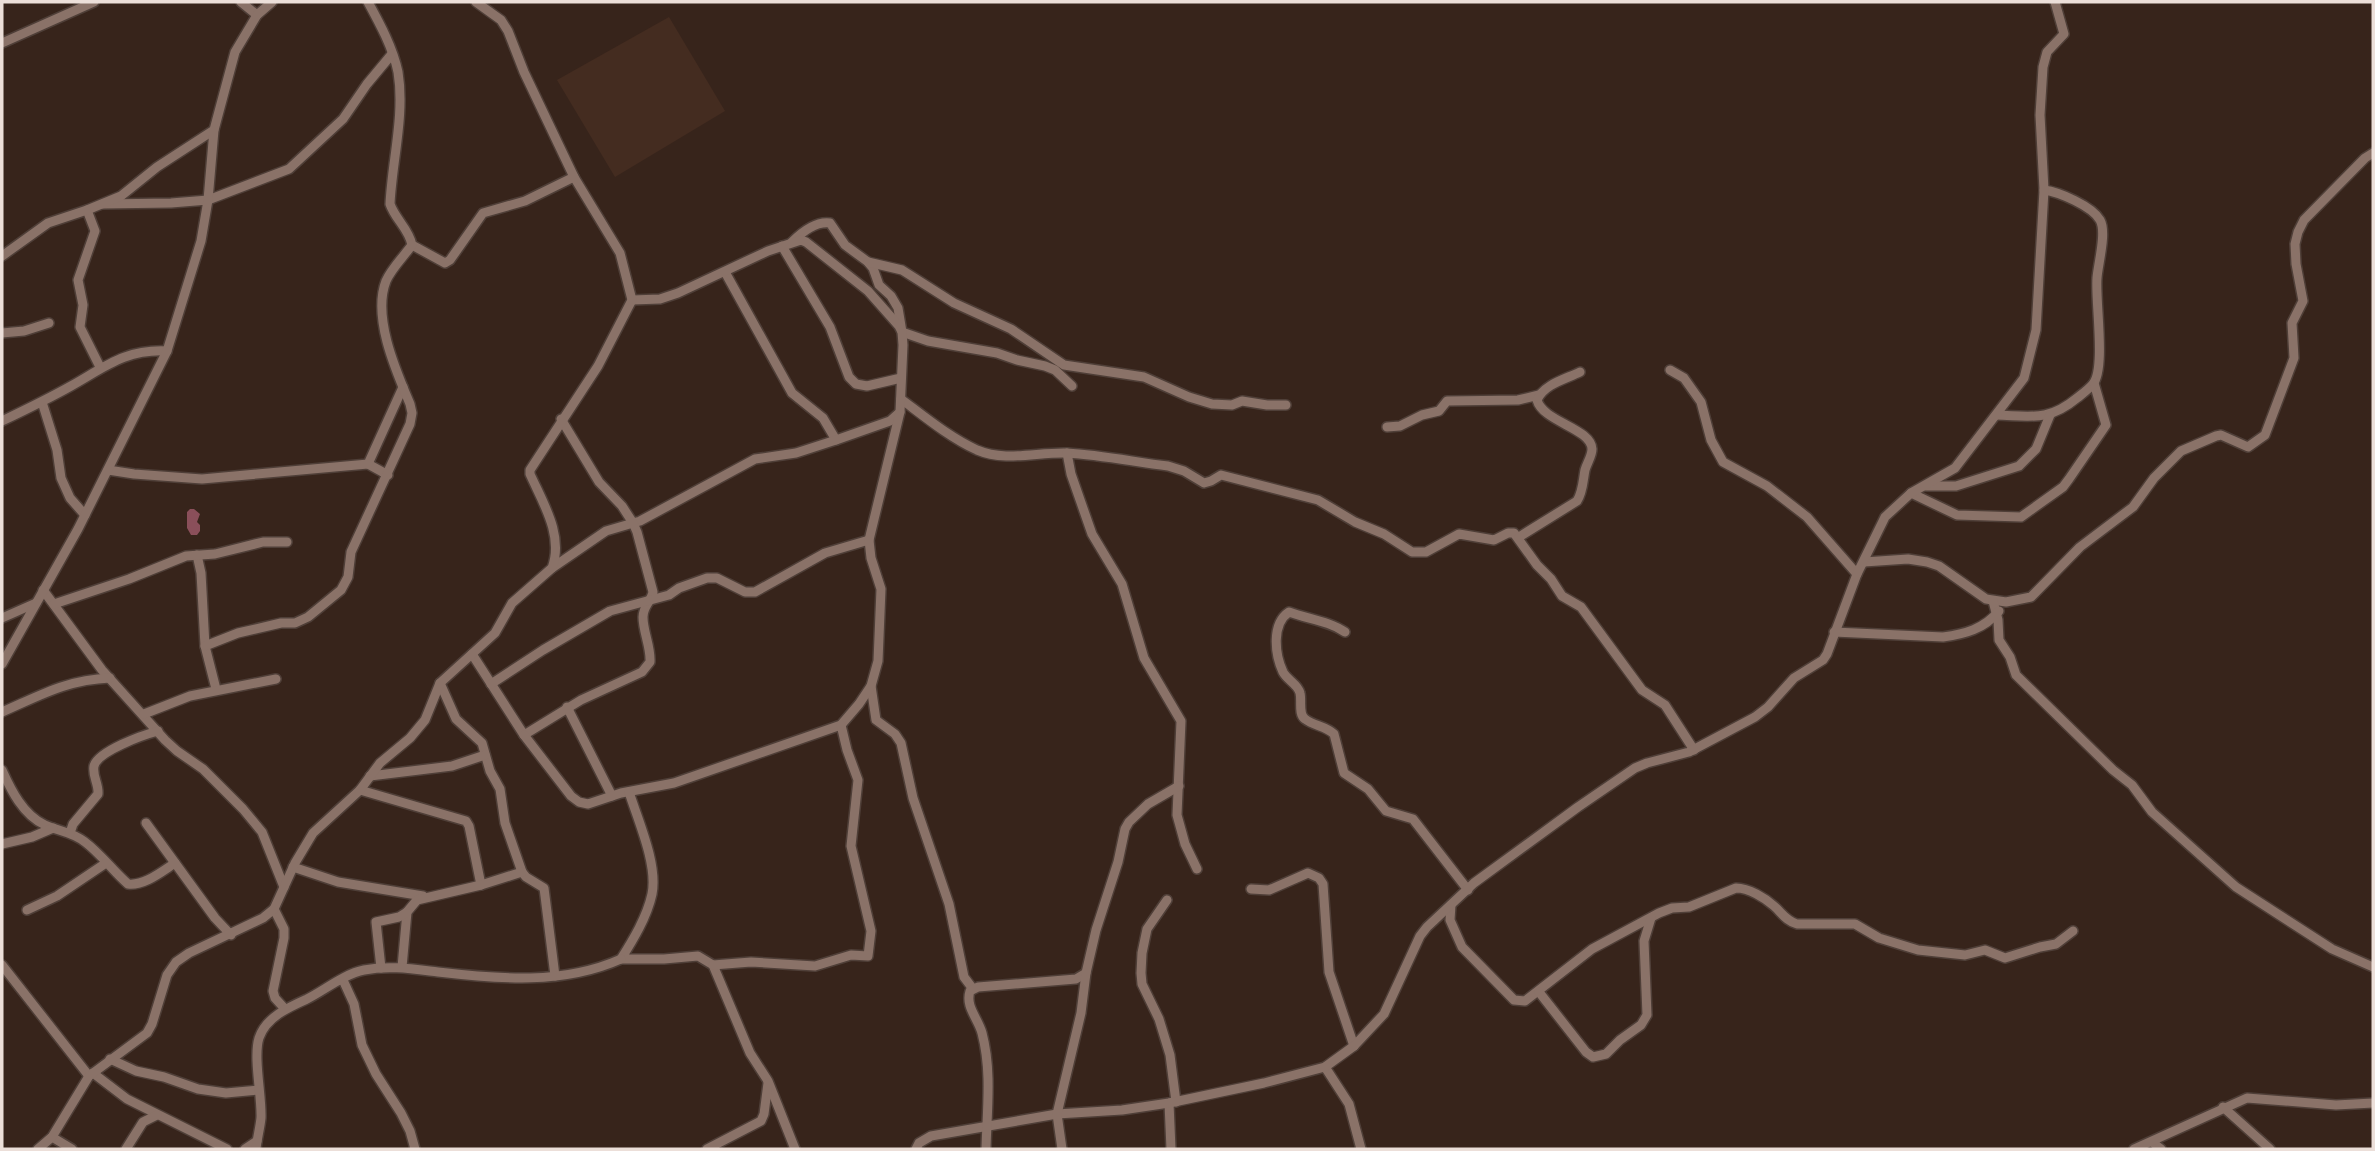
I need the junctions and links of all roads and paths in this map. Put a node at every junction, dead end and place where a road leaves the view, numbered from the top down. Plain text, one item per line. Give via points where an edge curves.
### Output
1 (94, 2) edge
2 (241, 2) edge
3 (272, 2) edge
4 (368, 2) edge
5 (476, 2) edge
6 (2055, 2) edge
7 (257, 15) junction
8 (2, 43) edge
9 (392, 54) junction
10 (214, 130) junction
11 (2373, 153) edge
12 (574, 177) junction
13 (2044, 190) junction
14 (208, 200) junction
15 (103, 204) junction
16 (87, 210) junction
17 (786, 244) junction
18 (412, 245) junction
19 (2, 256) edge
20 (868, 262) junction
21 (724, 272) junction
22 (632, 300) junction
23 (49, 323) dead end
24 (902, 332) junction
25 (2, 333) edge
26 (167, 352) junction
27 (100, 367) junction
28 (1670, 370) dead end
29 (1580, 372) dead end
30 (901, 378) junction
31 (2094, 383) junction
32 (1072, 386) dead end
33 (402, 387) junction
34 (1539, 395) junction
35 (901, 399) junction
36 (42, 402) junction
37 (1286, 405) dead end
38 (900, 412) junction
39 (1996, 415) junction
40 (2050, 415) junction
41 (561, 419) junction
42 (2, 421) edge
43 (1387, 427) dead end
44 (836, 440) junction
45 (1067, 453) junction
46 (368, 464) junction
47 (108, 470) junction
48 (388, 475) junction
49 (1921, 486) junction
50 (1911, 493) junction
51 (85, 514) junction
52 (633, 523) junction
53 (1519, 537) junction
54 (869, 540) junction
55 (287, 542) dead end
56 (197, 555) junction
57 (1864, 562) junction
58 (552, 568) junction
59 (1857, 574) junction
60 (43, 590) junction
61 (650, 600) junction
62 (1993, 601) junction
63 (2006, 602) junction
64 (36, 603) junction
65 (54, 604) junction
66 (1997, 613) junction
67 (2, 618) edge
68 (1345, 632) dead end
69 (1834, 632) junction
70 (205, 646) junction
71 (472, 654) junction
72 (2, 664) edge
73 (110, 678) junction
74 (276, 679) dead end
75 (440, 683) junction
76 (491, 684) junction
77 (871, 686) junction
78 (216, 689) junction
79 (567, 707) junction
80 (2, 712) edge
81 (144, 713) junction
82 (841, 725) junction
83 (158, 731) junction
84 (524, 736) junction
85 (1694, 750) junction
86 (485, 755) junction
87 (2, 769) edge
88 (370, 776) junction
89 (1179, 786) junction
90 (360, 790) junction
91 (629, 792) junction
92 (612, 796) junction
93 (146, 823) dead end
94 (53, 828) junction
95 (70, 833) junction
96 (2, 844) edge
97 (106, 863) junction
98 (175, 863) junction
99 (293, 867) junction
100 (1197, 869) dead end
101 (522, 872) junction
102 (481, 885) junction
103 (284, 887) junction
104 (1251, 889) dead end
105 (1468, 890) junction
106 (428, 897) junction
107 (1167, 900) dead end
108 (1451, 905) junction
109 (274, 909) junction
110 (27, 910) dead end
111 (407, 912) junction
112 (1651, 918) junction
113 (2073, 931) dead end
114 (231, 935) junction
115 (621, 959) junction
116 (2, 965) edge
117 (713, 965) junction
118 (402, 967) junction
119 (2373, 967) edge
120 (381, 968) junction
121 (1086, 973) junction
122 (555, 976) junction
123 (343, 980) junction
124 (972, 989) junction
125 (1539, 992) junction
126 (285, 1009) junction
127 (1354, 1046) junction
128 (110, 1059) junction
129 (1325, 1067) junction
130 (91, 1075) junction
131 (768, 1081) junction
132 (258, 1090) junction
133 (1172, 1102) junction
134 (2373, 1103) edge
135 (2223, 1107) junction
136 (1056, 1114) junction
137 (157, 1115) junction
138 (987, 1126) junction
139 (52, 1137) junction
140 (2151, 1142) junction
141 (257, 1145) edge
142 (38, 1149) edge
143 (72, 1149) edge
144 (127, 1149) edge
145 (227, 1149) edge
146 (245, 1149) edge
147 (415, 1149) edge
148 (707, 1149) edge
149 (795, 1149) edge
150 (916, 1149) edge
151 (986, 1149) edge
152 (1062, 1149) edge
153 (1171, 1149) edge
154 (1361, 1149) edge
155 (2134, 1149) edge
156 (2161, 1149) edge
157 (2270, 1149) edge

1 - 8 street
2 - 7 street
3 - 7 street
4 - 9 street
5 - 12 street via 508,31
6 - 13 street via 2064,34 2047,52 2043,66
7 - 10 street via 235,52
9 - 14 street via 343,119 297,164
9 - 18 street via 399,84 390,204
10 - 14 street
10 - 15 street via 121,197
11 - 63 street via 2304,219 2298,232 2296,264 2303,301 2292,323 2294,358 2263,438 2248,447 2221,435 2181,451 2133,507 2080,547 2038,593
12 - 18 street via 524,201 483,213 445,263
12 - 22 street via 620,253
13 - 31 street via 2056,191 2084,206 2102,226 2097,278 2100,358
13 - 39 street via 2036,330 2024,378
14 - 15 street
14 - 26 street via 201,241
15 - 16 street
16 - 19 street via 48,223
16 - 27 street via 95,231 78,280 83,305 80,327
17 - 20 street via 827,222 845,245
17 - 21 street
17 - 24 street via 806,242 861,285
17 - 30 street via 830,327 849,377 867,386
18 - 33 street via 388,277 384,291 383,329
20 - 24 street via 879,285 897,305
20 - 37 street via 902,270 954,303 1011,329 1064,365 1144,377 1212,404
21 - 22 street via 667,297
21 - 44 street via 792,393 823,418
22 - 41 street via 598,366
23 - 25 street
24 - 30 street
24 - 32 street via 1045,366
26 - 27 street via 146,351
26 - 47 street
27 - 36 street
28 - 59 street via 1684,378 1701,402 1711,440 1723,462 1772,489 1807,517
29 - 34 street
30 - 35 street
31 - 40 street
31 - 50 street via 2106,425 2069,480 2028,513 2017,518 1966,517
33 - 46 street
33 - 48 street via 412,413
34 - 43 street via 1518,400 1447,401 1439,411
34 - 53 street via 1542,411 1589,441 1592,451 1580,499
35 - 38 street
35 - 45 street via 977,450 1018,456
36 - 42 street
36 - 51 street via 61,478 70,498
38 - 44 street via 890,421
38 - 54 street
39 - 40 street
39 - 49 street via 1955,468
40 - 49 street via 2036,450 2019,466 1956,486
41 - 52 street via 599,482
41 - 58 street via 530,470 555,537
44 - 52 street via 796,453 755,459
45 - 53 street via 1168,466 1204,483 1221,475 1318,500 1412,552 1426,552 1459,534 1494,540 1512,533
45 - 89 street via 1092,534 1122,584 1144,658 1181,722
46 - 47 street via 202,479
46 - 48 street
47 - 51 street
48 - 70 street via 351,552 341,590 295,623 238,633
49 - 50 street
50 - 57 street via 1885,517
51 - 60 street
52 - 58 street via 606,531
52 - 61 street via 652,587
53 - 85 street via 1562,596 1581,607 1642,690 1665,705
54 - 61 street via 825,553 755,592 712,578
54 - 77 street via 880,589 878,662
55 - 56 street
56 - 65 street
56 - 70 street
57 - 59 street
57 - 62 street via 1927,562
58 - 71 street via 512,603 495,633
59 - 69 street
60 - 64 street
60 - 65 street
61 - 76 street via 601,614
61 - 79 street via 643,615 651,658 645,669
62 - 63 street
62 - 66 street
63 - 66 street
64 - 67 street
64 - 72 street
65 - 73 street
66 - 69 street via 1984,626 1943,637
66 - 119 street via 1999,639 2018,678 2132,785 2152,812 2244,892 2332,949
68 - 105 street via 1289,612 1285,616 1276,640 1283,671 1299,691 1302,715 1331,730 1344,772 1368,789 1386,811 1413,819
69 - 85 street via 1825,658 1794,678 1762,712
70 - 78 street
71 - 75 street
71 - 76 street
73 - 80 street via 61,686
73 - 81 street
74 - 78 street
75 - 86 street via 456,719 479,739
75 - 88 street via 425,719
76 - 84 street
77 - 82 street
77 - 124 street via 876,720 901,743 949,904 964,977
78 - 81 street
79 - 84 street
79 - 92 street
81 - 83 street
82 - 91 street via 674,783
82 - 117 street via 858,780 851,846 871,932 869,956 851,955 815,965
83 - 95 street via 126,742 97,760 97,794
83 - 103 street via 249,817 261,832
84 - 92 street via 579,802
85 - 105 street via 1634,768
86 - 88 street via 452,766
86 - 101 street via 500,789
87 - 94 street via 31,816
88 - 90 street
89 - 100 street via 1177,815
89 - 121 street via 1148,803 1126,825
90 - 99 street via 313,833
90 - 102 street via 466,821
91 - 92 street
91 - 115 street via 650,860 653,886
93 - 98 street
94 - 95 street
94 - 96 street
95 - 97 street
97 - 98 street via 128,884 136,885
97 - 110 street
98 - 114 street
99 - 103 street
99 - 106 street via 338,882
101 - 102 street
101 - 122 street via 544,888
102 - 106 street
103 - 109 street
104 - 127 street via 1269,890 1308,873 1321,880 1329,972
105 - 108 street
106 - 111 street via 417,900
107 - 133 street via 1147,929 1141,973 1170,1055
108 - 125 street via 1450,920 1462,947 1514,1000 1525,1001
108 - 127 street via 1420,936 1384,1014
109 - 114 street
109 - 126 street via 284,938 273,990
111 - 118 street
111 - 120 street via 376,922
112 - 113 street via 1740,888 1768,901 1797,925 1855,924 1879,938 1918,950 1965,955 1985,950 2008,958 2056,944
112 - 125 street via 1592,948
112 - 125 street via 1644,941 1646,1019 1606,1054 1593,1057 1586,1052
114 - 128 street via 176,962 147,1033
115 - 117 street via 698,957
115 - 122 street
116 - 130 street
117 - 131 street via 750,1053
118 - 120 street
118 - 122 street via 521,979
120 - 123 street
121 - 124 street via 1076,979
121 - 136 street
123 - 126 street
123 - 147 street via 354,1004 362,1045 410,1131
124 - 138 street via 969,1002 982,1034 989,1080
126 - 132 street via 259,1038
127 - 129 street
128 - 130 street
128 - 132 street via 198,1090
129 - 133 street
129 - 154 street via 1349,1104
130 - 137 street
130 - 139 street
131 - 148 street via 761,1121
131 - 149 street
132 - 141 street via 261,1118
133 - 136 street
133 - 153 street
134 - 135 street via 2336,1105 2253,1097
135 - 140 street
135 - 157 street
136 - 138 street
136 - 152 street
137 - 144 street via 143,1122
137 - 145 street
138 - 150 street via 931,1136
138 - 151 street
139 - 142 street
139 - 143 street
140 - 155 street
140 - 156 street
141 - 146 street

